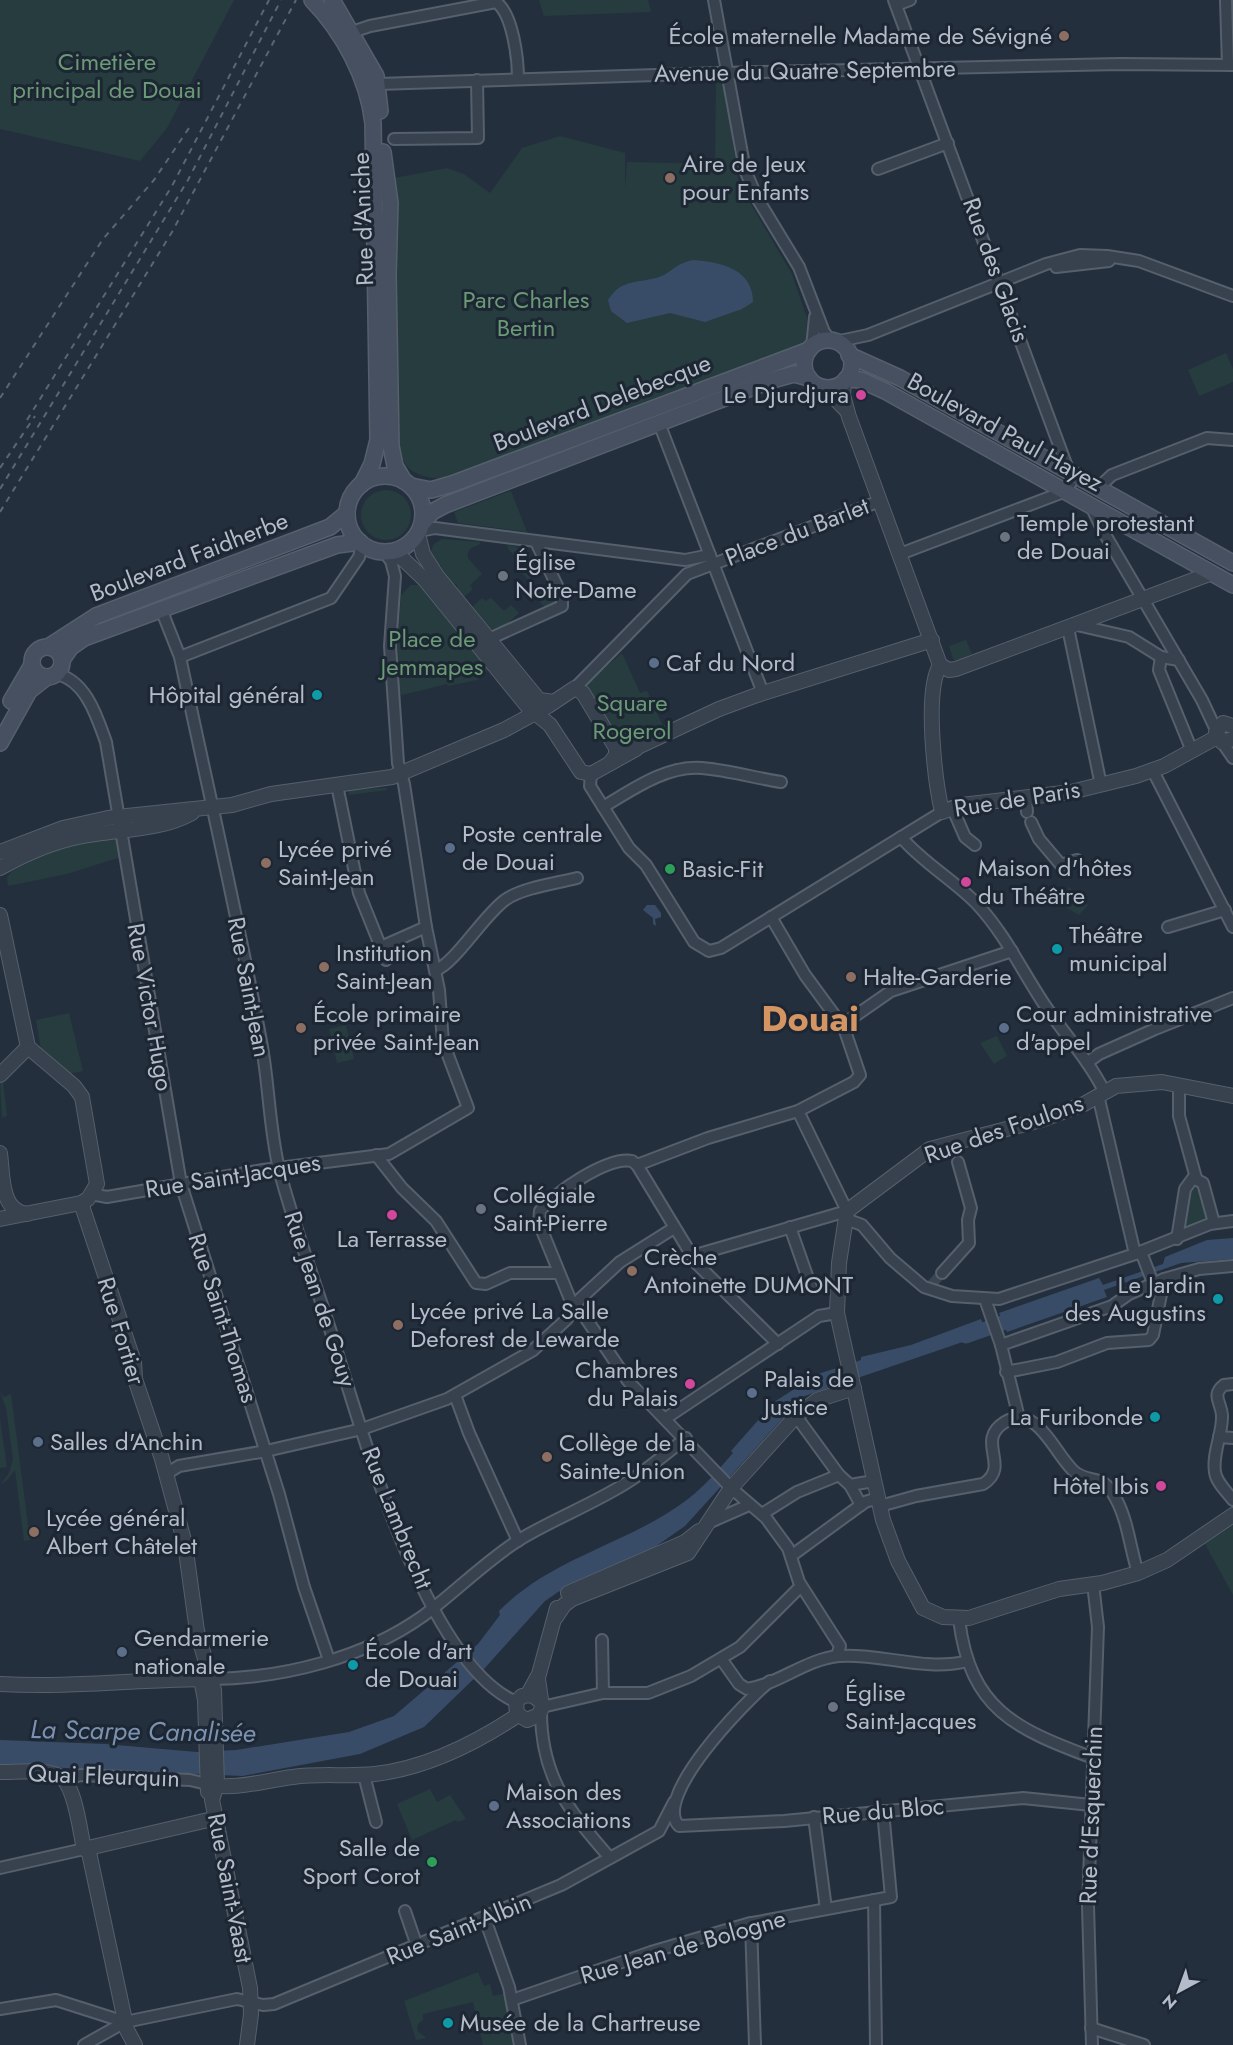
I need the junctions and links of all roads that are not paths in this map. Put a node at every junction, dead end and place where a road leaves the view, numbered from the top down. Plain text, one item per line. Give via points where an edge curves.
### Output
1 (312, 0) edge
2 (332, 0) edge
3 (714, 0) edge
4 (910, 0) edge
5 (1226, 0) edge
6 (895, 3) edge
7 (348, 38) junction
8 (1231, 65) edge
9 (920, 68) junction
10 (726, 72) junction
11 (518, 79) junction
12 (477, 80) junction
13 (378, 84) junction
14 (394, 139) dead end
15 (948, 143) junction
16 (878, 170) dead end
17 (1001, 284) junction
18 (810, 293) junction
19 (1233, 296) edge
20 (1233, 301) edge
21 (868, 335) junction
22 (833, 341) junction
23 (810, 349) junction
24 (849, 354) junction
25 (809, 378) junction
26 (845, 380) junction
27 (825, 388) junction
28 (849, 417) junction
29 (659, 423) junction
30 (1233, 440) edge
31 (1072, 473) junction
32 (407, 483) junction
33 (362, 484) junction
34 (1098, 488) junction
35 (1066, 491) junction
36 (880, 501) junction
37 (1091, 506) junction
38 (347, 513) junction
39 (420, 530) junction
40 (536, 542) junction
41 (361, 543) junction
42 (388, 552) junction
43 (900, 554) junction
44 (712, 559) junction
45 (1233, 564) edge
46 (1212, 573) junction
47 (1233, 585) edge
48 (1143, 599) junction
49 (162, 609) junction
50 (1072, 627) junction
51 (489, 639) junction
52 (932, 640) junction
53 (48, 647) junction
54 (180, 657) junction
55 (1161, 657) junction
56 (1179, 660) junction
57 (32, 664) junction
58 (940, 665) junction
59 (55, 670) junction
60 (575, 688) junction
61 (763, 693) junction
62 (549, 702) junction
63 (533, 713) junction
64 (0, 721) edge
65 (504, 730) junction
66 (1226, 730) edge
67 (556, 735) junction
68 (0, 743) edge
69 (615, 746) junction
70 (636, 748) junction
71 (1192, 751) junction
72 (1233, 758) edge
73 (610, 763) junction
74 (1153, 771) junction
75 (400, 774) junction
76 (591, 774) junction
77 (781, 782) dead end
78 (337, 785) junction
79 (1101, 785) junction
80 (207, 808) junction
81 (947, 810) junction
82 (605, 811) junction
83 (1028, 811) junction
84 (121, 823) junction
85 (902, 837) junction
86 (975, 845) dead end
87 (0, 852) edge
88 (1077, 860) dead end
89 (0, 868) edge
90 (577, 878) dead end
91 (1225, 910) junction
92 (0, 915) edge
93 (771, 917) junction
94 (426, 927) junction
95 (1168, 927) dead end
96 (1233, 927) edge
97 (381, 947) junction
98 (459, 948) junction
99 (1012, 951) junction
100 (433, 958) junction
101 (386, 960) dead end
102 (436, 970) junction
103 (1233, 998) edge
104 (842, 1025) junction
105 (28, 1047) junction
106 (1088, 1062) junction
107 (3, 1068) edge
108 (1179, 1084) junction
109 (1101, 1093) junction
110 (1233, 1096) edge
111 (798, 1111) junction
112 (0, 1153) edge
113 (376, 1155) junction
114 (633, 1162) junction
115 (958, 1162) tunnel mouth
116 (279, 1168) junction
117 (1196, 1178) junction
118 (182, 1184) junction
119 (86, 1199) junction
120 (27, 1214) junction
121 (847, 1215) junction
122 (0, 1219) edge
123 (1233, 1221) edge
124 (1214, 1223) junction
125 (790, 1227) junction
126 (674, 1228) junction
127 (1177, 1239) junction
128 (1138, 1253) junction
129 (692, 1256) junction
130 (1233, 1266) edge
131 (558, 1273) junction
132 (942, 1273) tunnel mouth
133 (1164, 1279) junction
134 (1151, 1280) junction
135 (811, 1287) dead end
136 (985, 1299) junction
137 (575, 1306) junction
138 (837, 1313) junction
139 (999, 1339) junction
140 (778, 1344) junction
141 (1006, 1372) junction
142 (853, 1384) junction
143 (1233, 1384) edge
144 (455, 1395) junction
145 (796, 1416) junction
146 (1019, 1418) junction
147 (666, 1419) junction
148 (362, 1429) junction
149 (1219, 1437) junction
150 (686, 1438) junction
151 (1233, 1438) edge
152 (266, 1451) junction
153 (162, 1459) junction
154 (179, 1466) junction
155 (166, 1474) junction
156 (838, 1475) junction
157 (874, 1481) junction
158 (849, 1485) junction
159 (729, 1487) junction
160 (1233, 1500) edge
161 (879, 1502) junction
162 (749, 1505) junction
163 (861, 1505) junction
164 (762, 1514) junction
165 (1233, 1515) edge
166 (707, 1523) junction
167 (518, 1541) junction
168 (791, 1556) junction
169 (1138, 1573) junction
170 (1093, 1584) junction
171 (801, 1586) junction
172 (433, 1607) junction
173 (959, 1619) junction
174 (602, 1640) dead end
175 (837, 1656) junction
176 (329, 1660) junction
177 (722, 1660) junction
178 (968, 1661) junction
179 (770, 1681) junction
180 (208, 1683) junction
181 (0, 1684) edge
182 (603, 1693) junction
183 (530, 1707) junction
184 (541, 1737) junction
185 (1093, 1758) junction
186 (0, 1772) edge
187 (363, 1775) junction
188 (65, 1780) junction
189 (211, 1780) junction
190 (674, 1802) junction
191 (1091, 1805) junction
192 (883, 1811) junction
193 (814, 1817) junction
194 (212, 1821) junction
195 (376, 1822) dead end
196 (86, 1848) junction
197 (610, 1858) junction
198 (0, 1868) edge
199 (874, 1900) junction
200 (826, 1909) junction
201 (405, 1911) dead end
202 (485, 1919) junction
203 (751, 1923) junction
204 (417, 1946) junction
205 (512, 2000) junction
206 (251, 2002) junction
207 (0, 2009) edge
208 (101, 2015) junction
209 (125, 2022) junction
210 (1091, 2028) junction
211 (104, 2033) junction
212 (84, 2045) edge
213 (135, 2045) edge
214 (247, 2045) edge
215 (520, 2045) edge
216 (755, 2045) edge
217 (876, 2045) edge
218 (1092, 2045) edge
219 (1144, 2045) edge

1 - 7 main road
2 - 7 main road, Rue d'Aniche
3 - 10 street
4 - 6 street
5 - 8 street
6 - 9 street, Rue des Glacis
7 - 11 street via 370,26 496,2 503,10 517,49
7 - 13 main road, Rue d'Aniche via 372,68
7 - 33 main road, Rue d'Aniche via 373,123 378,443
8 - 9 street, Avenue du Quatre Septembre
9 - 10 street, Avenue du Quatre Septembre
9 - 15 street, Rue des Glacis
10 - 11 street, Avenue du Quatre Septembre
10 - 18 street via 747,177 797,262
11 - 12 street, Avenue du Quatre Septembre
12 - 13 street, Avenue du Quatre Septembre
12 - 14 street via 478,138
13 - 32 main road, Rue d'Aniche via 384,169 390,193 391,446 395,466
15 - 16 street
15 - 17 street, Rue des Glacis
17 - 19 street via 1054,262 1096,255 1148,264
17 - 20 street via 1061,266 1109,261 1152,270
17 - 21 street
17 - 31 street, Rue des Glacis
18 - 22 street via 824,332
18 - 23 street via 815,324
21 - 22 street
21 - 24 street
22 - 23 main road via 822,341
22 - 24 main road
23 - 25 main road via 804,366
23 - 32 main road, Boulevard Delebecque via 452,484 431,490
24 - 26 main road via 851,369
24 - 31 main road, Boulevard Paul Hayez
25 - 27 main road
25 - 29 main road, Boulevard Delebecque via 789,375
26 - 27 main road
26 - 28 street, Place du Barlet via 843,395
26 - 35 main road, Boulevard Paul Hayez via 861,380 876,387
27 - 28 street, Place du Barlet
28 - 36 street, Place du Barlet
29 - 39 main road, Boulevard Delebecque via 445,505 432,512
29 - 44 street, Place du Barlet
30 - 34 street via 1207,438 1112,475
31 - 34 main road, Boulevard Paul Hayez
31 - 35 street
32 - 33 main road via 381,477
32 - 39 main road via 422,502
33 - 38 main road via 352,496
34 - 45 main road, Boulevard Paul Hayez
35 - 37 main road, Boulevard Paul Hayez
35 - 43 street
36 - 43 street, Place du Barlet
36 - 44 street, Place du Barlet
37 - 46 main road, Boulevard Paul Hayez
37 - 48 street
38 - 41 main road via 350,528
38 - 53 main road, Boulevard Faidherbe via 330,527 96,616
39 - 40 street via 435,528
39 - 42 main road via 407,546
39 - 51 street via 422,550 431,569
40 - 44 street via 685,560
40 - 51 street via 562,596 562,606
41 - 42 main road
41 - 49 main road, Boulevard Faidherbe via 337,545
41 - 54 street via 359,557 331,598
42 - 63 street via 404,560 425,580
42 - 75 street via 395,576 390,646
43 - 52 street, Place du Barlet
44 - 60 street via 687,574
44 - 61 street, Place du Barlet
45 - 46 street
46 - 47 main road, Boulevard Paul Hayez
46 - 48 street
48 - 50 street
48 - 56 street
49 - 54 street, Rue Saint-Jean
49 - 59 main road, Boulevard Faidherbe via 81,639
50 - 55 street via 1129,637
50 - 58 street via 956,669
50 - 79 street
51 - 62 street
52 - 58 street, Place du Barlet
52 - 61 street
53 - 57 main road via 36,652
53 - 59 main road via 58,651
54 - 80 street, Rue Saint-Jean
55 - 56 street
55 - 71 street via 1159,670
56 - 66 street via 1202,700
57 - 59 main road via 38,674
57 - 64 main road
58 - 81 street via 933,684 933,734
59 - 68 main road, Boulevard Faidherbe via 26,695
59 - 84 street, Rue Victor Hugo via 74,682 88,700 106,742
60 - 62 street
60 - 69 street via 583,693
61 - 70 street
62 - 63 street
63 - 65 street
63 - 67 street
65 - 67 street via 532,723
65 - 75 street
66 - 71 street, Rue de Paris
66 - 72 street
67 - 76 street via 577,768
69 - 70 street via 622,752
69 - 73 street via 616,755
70 - 73 street
71 - 74 street, Rue de Paris
73 - 76 street
74 - 79 street, Rue de Paris
74 - 91 street
75 - 78 street
75 - 94 street
76 - 82 street via 590,786
77 - 82 street via 701,768 669,772
78 - 80 street
78 - 97 street via 357,888
79 - 83 street, Rue de Paris
80 - 84 street
80 - 116 street, Rue Saint-Jean via 261,1040
81 - 83 street, Rue de Paris
81 - 85 street, Rue de Paris
81 - 86 street
82 - 93 street, Rue de Paris via 703,949 718,949
83 - 88 street via 1039,839 1061,865
84 - 87 street via 63,828
84 - 89 street via 57,843
84 - 118 street, Rue Victor Hugo
85 - 93 street, Rue de Paris
85 - 99 street via 967,894
90 - 98 street via 510,897
91 - 95 street
91 - 96 street
92 - 105 street
93 - 104 street via 805,975
94 - 97 street
94 - 100 street
97 - 101 street
98 - 100 street
98 - 102 street via 446,965
99 - 104 street via 891,991
99 - 106 street via 1054,1019
100 - 102 street
102 - 113 street, Rue Saint-Jacques via 444,1042 468,1108 392,1153
103 - 106 street via 1155,1029
104 - 111 street via 860,1075 854,1082
105 - 107 street
105 - 119 street via 82,1097 97,1180
106 - 109 street
108 - 109 street, Rue des Foulons via 1130,1083
108 - 110 street, Rue des Foulons
108 - 117 street via 1180,1119
109 - 121 street, Rue des Foulons via 1041,1120 919,1156
109 - 128 street
111 - 114 street
111 - 121 street
112 - 120 street via 7,1201
113 - 116 street, Rue Saint-Jacques
113 - 131 street via 436,1221 476,1283 486,1284 510,1273
114 - 126 street
114 - 131 street via 616,1162 579,1179 540,1211 539,1223
115 - 132 street via 972,1208 969,1244
116 - 118 street, Rue Saint-Jacques
116 - 148 street, Rue Jean de Gouy
117 - 124 street via 1203,1183
117 - 127 street via 1185,1189
118 - 119 street, Rue Saint-Jacques
118 - 152 street, Rue Saint-Thomas
119 - 120 street
119 - 153 street, Rue Fortier via 134,1362 136,1382
120 - 122 street
121 - 125 street
121 - 136 street via 862,1225 890,1258 927,1286 949,1296
121 - 138 street via 839,1263
123 - 124 street
124 - 127 street
125 - 129 street
125 - 135 street
126 - 129 street
126 - 137 street via 620,1262
127 - 128 street
128 - 134 street
128 - 136 street via 1010,1298
129 - 140 street
130 - 133 street via 1199,1269
131 - 137 street
133 - 134 street
133 - 141 street via 1152,1336 1145,1341 1107,1343 1062,1361
134 - 139 street via 1112,1306
136 - 139 street
137 - 144 street via 567,1319 532,1351
137 - 147 street via 633,1388
138 - 140 street via 819,1316
138 - 142 street
139 - 141 street
140 - 147 street
141 - 146 street
142 - 145 street via 817,1400
142 - 157 street
143 - 149 street via 1224,1384 1218,1391 1216,1401 1222,1414
144 - 148 street
144 - 167 street
145 - 156 street
145 - 159 street
146 - 161 street via 1005,1422 995,1432 995,1472 989,1481
146 - 169 street via 1038,1426 1075,1472 1103,1481 1119,1504
147 - 150 street
148 - 152 street
148 - 172 street, Rue Lambrecht via 403,1546
149 - 151 street
149 - 160 street via 1215,1473
150 - 159 street
150 - 167 street via 632,1479
152 - 154 street
152 - 176 street, Rue Saint-Thomas
153 - 154 street
153 - 155 street, Rue Fortier
154 - 155 street
155 - 180 street, Rue Fortier via 187,1555
156 - 158 street
156 - 164 street via 797,1492
157 - 158 street
157 - 161 street
158 - 163 street
159 - 162 street
159 - 166 street
161 - 163 street
161 - 173 street via 892,1549 918,1601 931,1612
162 - 164 street
162 - 166 street
163 - 168 street
164 - 168 street
165 - 169 street via 1167,1560
166 - 183 street via 685,1542 567,1594 558,1604
167 - 172 street
168 - 171 street
169 - 170 street
170 - 173 street via 1059,1589
170 - 185 street, Rue d'Esquerchin via 1098,1627
171 - 175 street via 840,1646
171 - 177 street via 752,1637
172 - 176 street via 382,1640
172 - 183 street, Rue Lambrecht via 480,1675 498,1693
173 - 178 street
174 - 182 street
175 - 178 street via 919,1664
175 - 179 street
176 - 180 street
177 - 179 street via 744,1688
177 - 182 street via 648,1693
178 - 185 street via 984,1694 1006,1719
179 - 190 street via 737,1713 693,1768
180 - 181 street
180 - 189 street, Rue Saint-Vaast
182 - 183 street
183 - 184 street, Rue Lambrecht
183 - 184 street
183 - 187 street via 427,1762
184 - 197 street via 561,1798
185 - 191 street, Rue d'Esquerchin
186 - 188 street, Quai Fleurquin via 54,1774
187 - 189 street via 306,1775 237,1784
187 - 195 street
188 - 189 street, Quai Fleurquin via 80,1775
188 - 196 street
189 - 194 street, Rue Saint-Vaast
190 - 193 street, Rue du Bloc via 677,1825 684,1828
190 - 197 street, Rue Saint-Albin via 659,1830
191 - 192 street, Rue du Bloc via 1023,1798
191 - 210 street, Rue d'Esquerchin
192 - 193 street, Rue du Bloc
192 - 199 street, Rue Jean de Bologne via 891,1897
193 - 200 street
194 - 196 street
194 - 206 street, Rue Saint-Vaast via 232,1891
196 - 198 street
196 - 209 street
197 - 202 street, Rue Saint-Albin
199 - 200 street, Rue Jean de Bologne
199 - 217 street
200 - 203 street, Rue Jean de Bologne
201 - 204 street
202 - 204 street, Rue Saint-Albin
202 - 205 street
203 - 205 street, Rue Jean de Bologne via 651,1952
203 - 216 street
204 - 206 street, Rue Saint-Albin via 274,2004
205 - 215 street
206 - 209 street, Rue Saint-Albin via 237,1999
206 - 214 street, Rue Saint-Vaast
207 - 208 street via 56,2000
208 - 209 street
208 - 211 street
209 - 211 street
209 - 213 street
210 - 218 street, Rue d'Esquerchin
210 - 219 street
211 - 212 street

